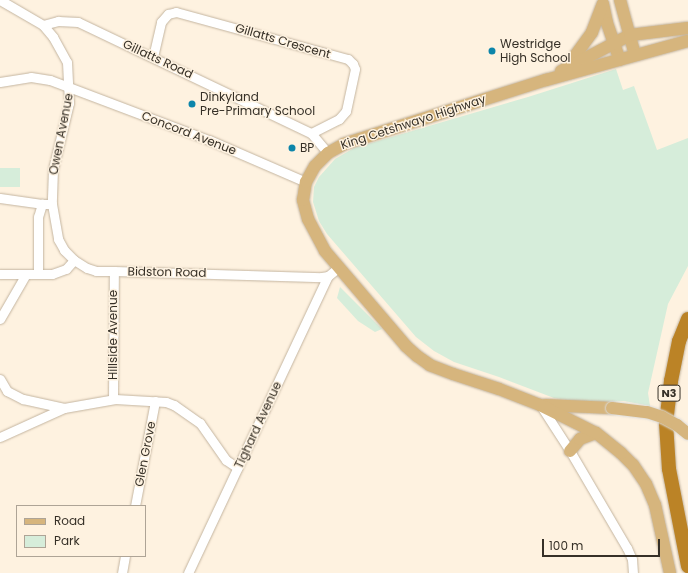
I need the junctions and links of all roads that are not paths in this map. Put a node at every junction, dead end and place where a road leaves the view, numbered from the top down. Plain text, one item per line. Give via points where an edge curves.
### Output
1 (0, 0) edge
2 (620, 0) edge
3 (603, 2) edge
4 (43, 25) junction
5 (688, 28) edge
6 (630, 35) junction
7 (688, 40) edge
8 (614, 42) junction
9 (635, 55) junction
10 (153, 57) junction
11 (620, 60) junction
12 (565, 69) junction
13 (546, 80) junction
14 (0, 82) edge
15 (70, 88) junction
16 (311, 133) junction
17 (328, 153) junction
18 (306, 182) junction
19 (0, 198) edge
20 (42, 204) junction
21 (52, 204) junction
22 (74, 260) junction
23 (338, 268) junction
24 (114, 271) junction
25 (0, 274) edge
26 (26, 274) junction
27 (38, 274) junction
28 (328, 276) junction
29 (0, 319) edge
30 (688, 319) edge
31 (0, 379) edge
32 (113, 399) junction
33 (154, 401) junction
34 (540, 405) junction
35 (64, 408) junction
36 (596, 434) junction
37 (688, 434) edge
38 (0, 437) edge
39 (570, 451) junction
40 (238, 468) junction
41 (135, 505) edge
42 (125, 557) edge
43 (688, 566) edge
44 (122, 573) edge
45 (188, 573) edge
46 (633, 573) edge
47 (670, 573) edge

1 - 4 street
2 - 6 main road
3 - 8 main road
3 - 12 main road via 592,32
4 - 10 street, Gillatts Road via 58,21 78,22
4 - 15 street, Owen Avenue via 67,62
5 - 6 main road, King Cetshwayo Highway
6 - 8 main road, King Cetshwayo Highway
6 - 9 main road
7 - 9 main road, King Cetshwayo Highway
8 - 11 main road
8 - 12 main road, King Cetshwayo Highway
9 - 11 main road, King Cetshwayo Highway
10 - 16 street, Gillatts Road
10 - 16 street, Gillatts Crescent via 161,22 168,14 176,12 348,59 355,69 346,111 339,119
11 - 13 main road, King Cetshwayo Highway
12 - 13 main road, King Cetshwayo Highway
13 - 17 main road, King Cetshwayo Highway via 408,122 344,144
14 - 15 street, Concord Avenue via 41,77
15 - 18 street, Concord Avenue via 209,140
15 - 21 street, Owen Avenue via 53,169
16 - 17 street, Gillatts Road
17 - 18 main road, King Cetshwayo Highway via 315,166
18 - 23 main road, King Cetshwayo Highway via 303,200 308,219 325,251
19 - 20 street
20 - 21 street
20 - 27 street via 38,217
21 - 22 street, Owen Avenue via 58,239
22 - 24 street, Bidston Road via 92,269
22 - 27 street via 66,269
23 - 28 street
23 - 34 main road, King Cetshwayo Highway via 418,357 430,365
24 - 28 street, Bidston Road
24 - 32 street, Hillside Avenue
25 - 26 street
26 - 27 street
26 - 29 street
28 - 40 street, Tighard Avenue
30 - 43 highway, N3 via 678,347 666,422 669,469
31 - 35 street via 7,391 18,396
32 - 33 street
32 - 35 street
33 - 40 street via 174,405 195,418 226,460
33 - 41 street, Glen Grove
34 - 36 main road
34 - 37 main road, bridge via 642,411 662,417
34 - 39 street
35 - 38 street
36 - 39 main road via 580,439
36 - 47 main road via 621,453 646,484 655,505
39 - 46 street via 627,548 632,559
40 - 45 street, Tighard Avenue
42 - 44 street

